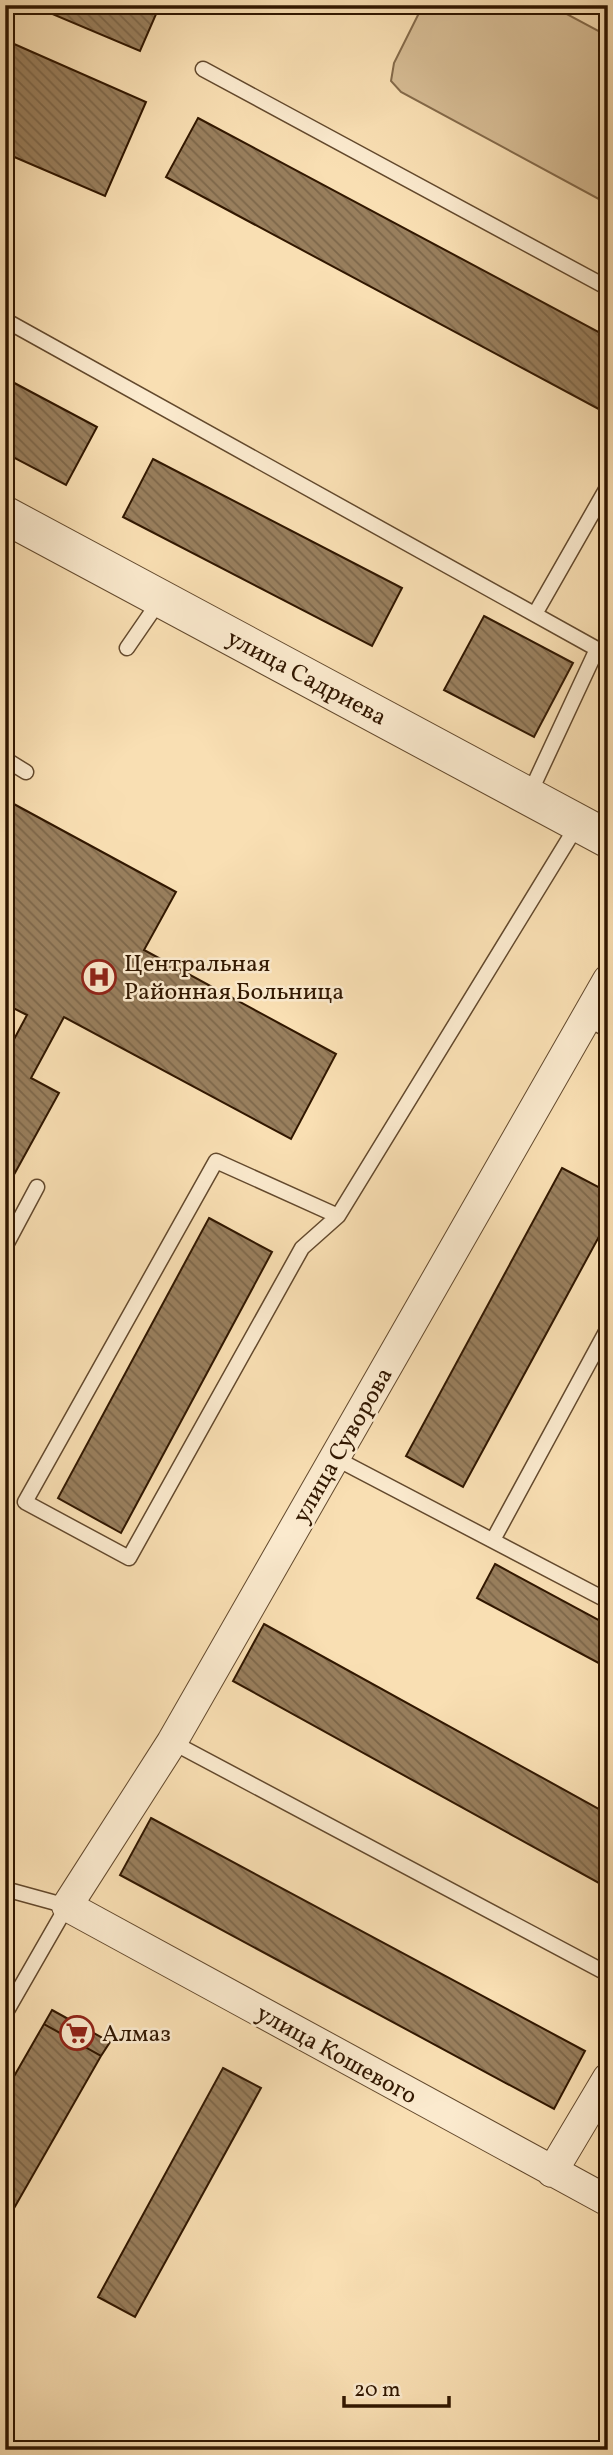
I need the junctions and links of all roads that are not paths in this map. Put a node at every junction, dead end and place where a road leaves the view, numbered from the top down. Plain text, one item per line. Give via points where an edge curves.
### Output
1 (203, 69) dead end
2 (608, 288) edge
3 (5, 320) edge
4 (608, 486) edge
5 (5, 515) edge
6 (161, 599) junction
7 (536, 614) junction
8 (127, 648) dead end
9 (5, 759) edge
10 (26, 772) dead end
11 (528, 796) junction
12 (593, 831) edge
13 (608, 980) edge
14 (597, 1024) edge
15 (37, 1187) dead end
16 (338, 1216) junction
17 (5, 1247) edge
18 (608, 1328) edge
19 (335, 1458) junction
20 (493, 1541) junction
21 (608, 1601) edge
22 (172, 1742) junction
23 (5, 1889) edge
24 (67, 1906) junction
25 (608, 1974) edge
26 (5, 2014) edge
27 (608, 2078) edge
28 (552, 2172) junction
29 (608, 2202) edge

1 - 2 lane
3 - 7 lane
4 - 7 lane
5 - 6 street, улица Садриева
6 - 8 lane
6 - 11 street, улица Садриева
7 - 11 lane via 597,649
9 - 10 lane
11 - 12 street, улица Садриева
12 - 16 lane
13 - 14 street, улица Суворова
14 - 19 street, улица Суворова
15 - 17 lane
16 - 16 lane via 302,1248 129,1558 25,1502 216,1161
18 - 20 lane
19 - 20 lane
19 - 22 street, улица Суворова
20 - 21 lane
22 - 24 street, улица Суворова
22 - 25 lane
23 - 24 lane
24 - 26 lane
24 - 28 street, улица Кошевого
27 - 28 street
28 - 29 street, улица Кошевого

